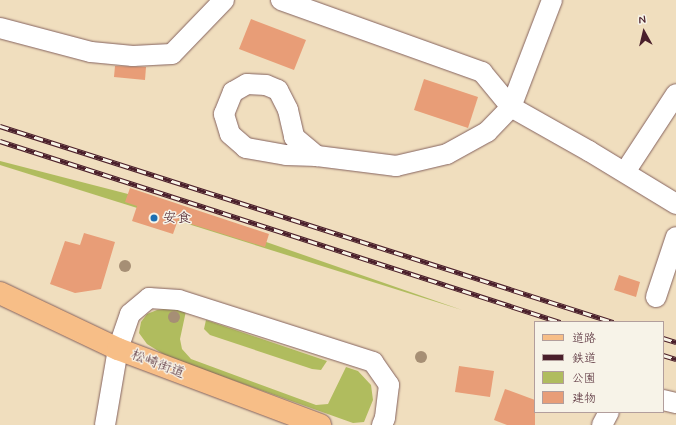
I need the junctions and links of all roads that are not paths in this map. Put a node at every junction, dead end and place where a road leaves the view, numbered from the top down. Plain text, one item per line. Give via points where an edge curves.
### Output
1 (224, 0) edge
2 (281, 0) edge
3 (552, 0) edge
4 (0, 28) edge
5 (676, 94) edge
6 (511, 107) junction
7 (317, 156) junction
8 (625, 172) junction
9 (676, 204) edge
10 (676, 237) edge
11 (0, 293) edge
12 (656, 297) dead end
13 (118, 349) junction
14 (664, 400) edge
15 (676, 403) edge
16 (608, 413) edge
17 (105, 425) edge
18 (320, 425) edge
19 (382, 425) edge
20 (602, 425) edge

1 - 4 street via 172,54 133,56 91,52
2 - 6 street via 482,72
3 - 6 street
5 - 8 street
6 - 7 street via 487,132 447,154 396,166
6 - 8 street
7 - 7 street via 286,155 246,148 230,134 224,114 233,92 247,84 266,85 278,90 288,110 294,137
8 - 9 street
10 - 12 street
11 - 13 main road, 松崎街道
13 - 17 street
13 - 18 main road, 松崎街道
13 - 19 street via 130,314 149,298 179,300 373,362 389,385
14 - 15 street
16 - 20 street

